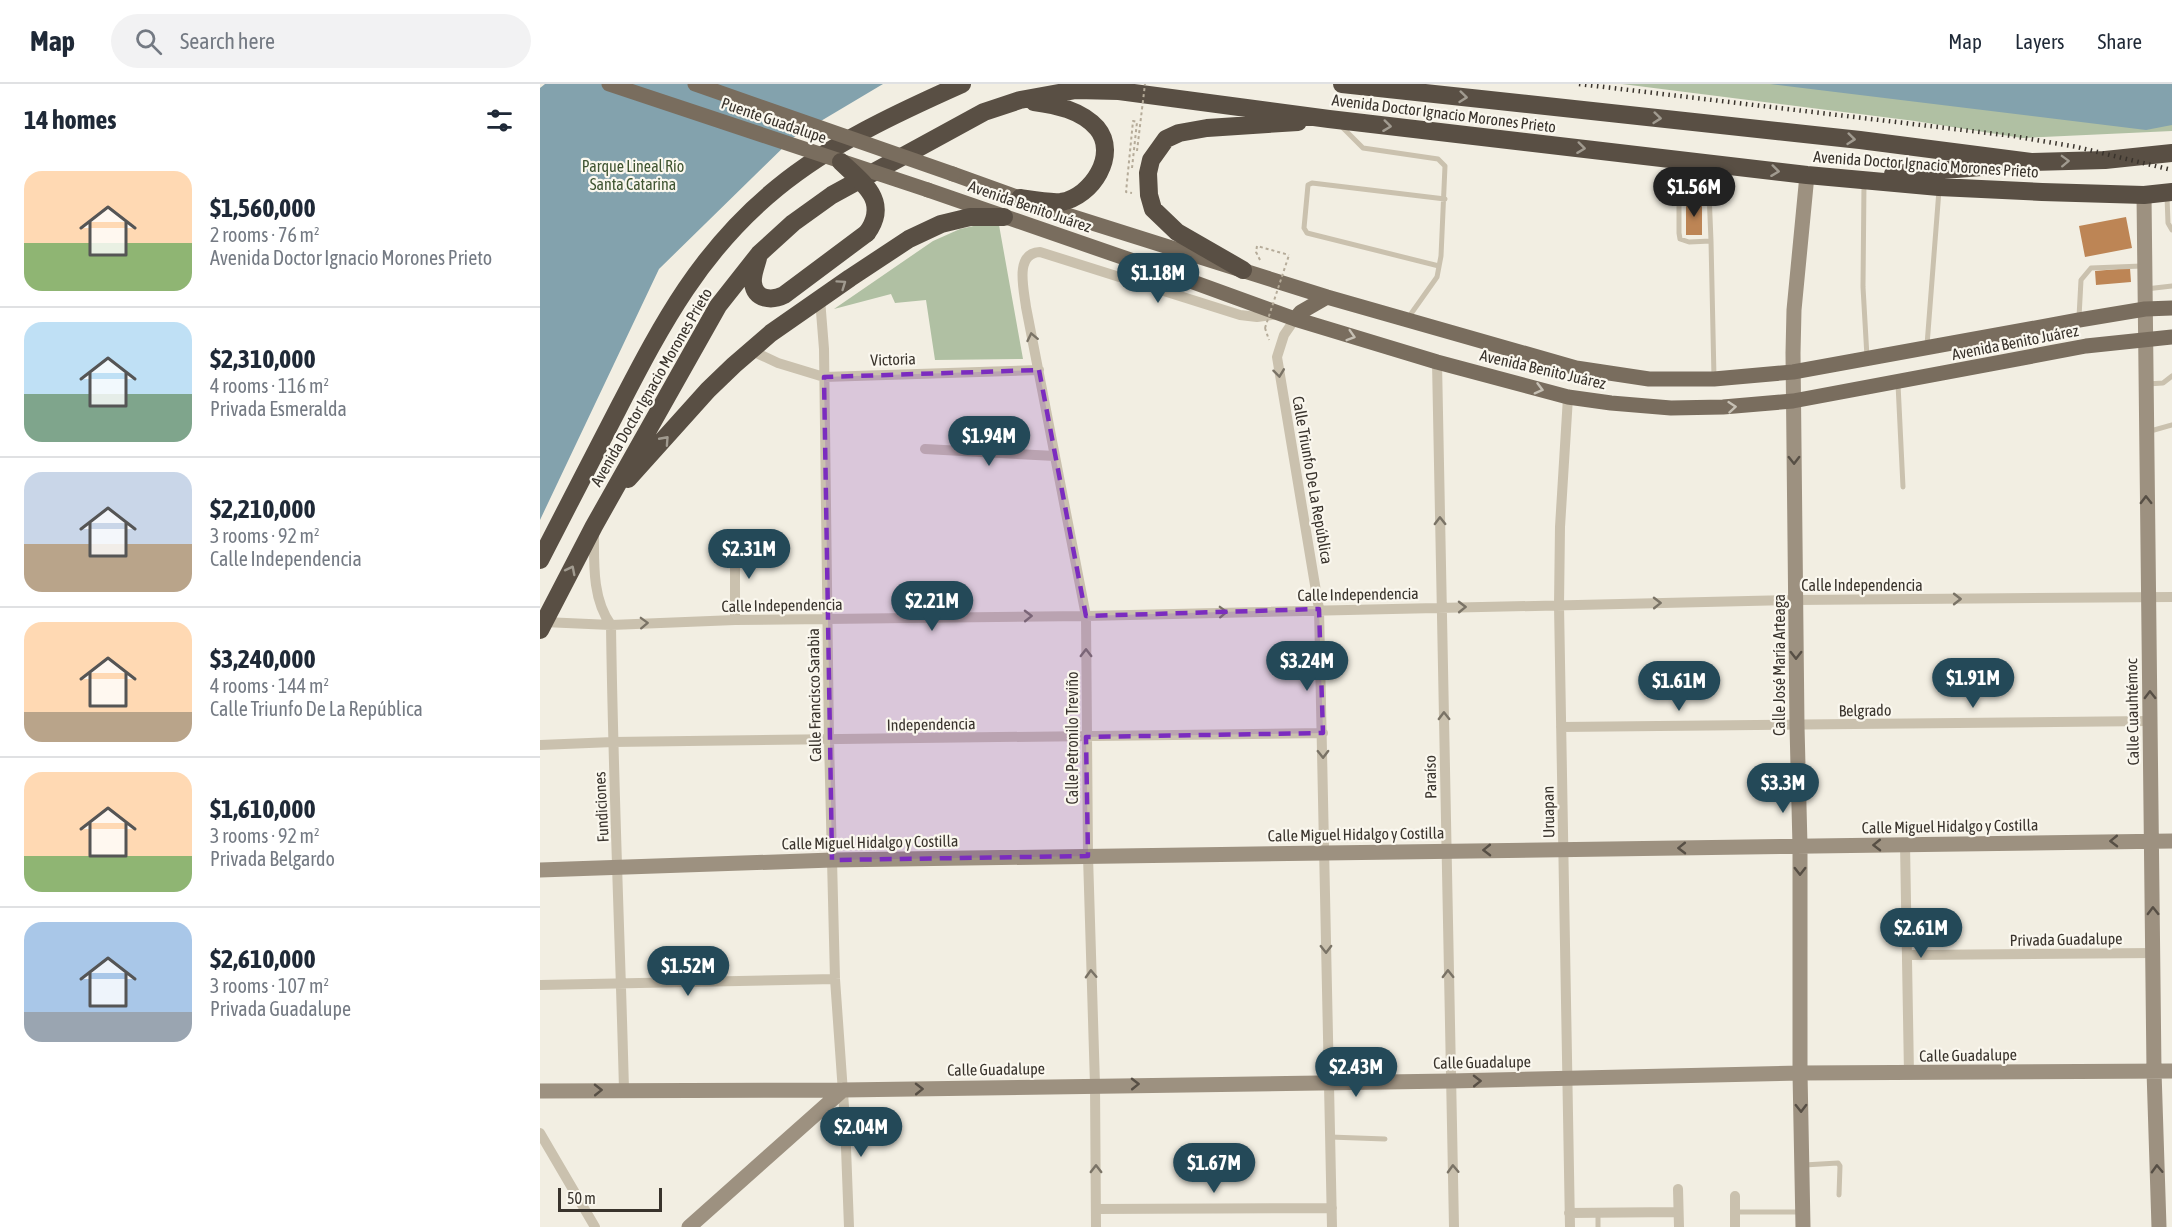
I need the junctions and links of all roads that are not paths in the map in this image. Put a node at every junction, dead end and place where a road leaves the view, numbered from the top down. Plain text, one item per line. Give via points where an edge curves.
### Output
1 (609, 84) edge
2 (695, 84) edge
3 (962, 84) edge
4 (1342, 84) edge
5 (1020, 100) junction
6 (1332, 120) junction
7 (2172, 153) edge
8 (1679, 159) junction
9 (840, 162) junction
10 (2031, 162) junction
11 (1707, 163) junction
12 (953, 174) joint
13 (1807, 175) junction
14 (1864, 180) junction
15 (1939, 187) junction
16 (928, 190) joint
17 (2169, 193) edge
18 (2144, 195) junction
19 (1020, 198) junction
20 (1445, 199) junction
21 (1004, 217) junction
22 (2172, 230) edge
23 (1711, 241) junction
24 (759, 254) junction
25 (1439, 266) junction
26 (2144, 266) junction
27 (1243, 270) junction
28 (2172, 286) edge
29 (2144, 289) junction
30 (1327, 297) junction
31 (820, 299) junction
32 (2172, 308) edge
33 (2145, 309) junction
34 (1279, 314) junction
35 (1295, 319) junction
36 (1407, 320) junction
37 (2079, 320) junction
38 (2172, 337) edge
39 (2145, 339) junction
40 (1927, 347) junction
41 (752, 351) junction
42 (1868, 358) junction
43 (1437, 362) junction
44 (1039, 370) junction
45 (1793, 372) junction
46 (824, 376) junction
47 (2172, 376) edge
48 (1714, 379) junction
49 (1898, 382) junction
50 (2145, 384) junction
51 (1568, 397) junction
52 (1793, 401) junction
53 (2172, 425) edge
54 (2146, 433) junction
55 (925, 449) dead end
56 (1055, 456) junction
57 (1903, 487) dead end
58 (610, 498) junction
59 (594, 526) junction
60 (735, 541) dead end
61 (540, 560) edge
62 (2172, 597) edge
63 (2147, 598) junction
64 (1796, 600) junction
65 (1559, 605) junction
66 (1442, 607) junction
67 (1320, 609) junction
68 (1086, 616) junction
69 (827, 619) junction
70 (735, 620) junction
71 (611, 625) junction
72 (542, 626) edge
73 (2150, 721) junction
74 (1797, 726) junction
75 (1562, 727) junction
76 (1323, 733) junction
77 (1086, 737) junction
78 (829, 740) junction
79 (612, 742) junction
80 (540, 745) edge
81 (2172, 840) edge
82 (2152, 841) junction
83 (1905, 844) junction
84 (1800, 846) junction
85 (1563, 849) junction
86 (1446, 851) junction
87 (1324, 853) junction
88 (1088, 856) junction
89 (832, 860) junction
90 (618, 868) junction
91 (540, 870) edge
92 (2153, 953) junction
93 (1907, 955) junction
94 (835, 979) junction
95 (621, 984) junction
96 (540, 985) edge
97 (2154, 1071) junction
98 (2172, 1071) edge
99 (1800, 1073) junction
100 (1909, 1074) junction
101 (1566, 1079) junction
102 (1450, 1081) junction
103 (1329, 1082) junction
104 (1095, 1085) junction
105 (624, 1090) junction
106 (843, 1090) junction
107 (540, 1091) edge
108 (540, 1133) edge
109 (1330, 1137) junction
110 (1385, 1139) dead end
111 (1802, 1165) junction
112 (1678, 1189) dead end
113 (1839, 1195) dead end
114 (1735, 1196) dead end
115 (1332, 1208) junction
116 (1096, 1209) junction
117 (1598, 1212) junction
118 (1678, 1212) junction
119 (1735, 1212) junction
120 (1569, 1213) junction
121 (1803, 1219) edge
122 (594, 1227) edge
123 (689, 1227) edge
124 (849, 1227) edge
125 (1096, 1227) edge
126 (1332, 1227) edge
127 (1454, 1227) edge
128 (1570, 1227) edge
129 (1598, 1227) edge
130 (1678, 1227) edge
131 (1735, 1227) edge
132 (2159, 1227) edge

1 - 9 main road, Puente Guadalupe, bridge
2 - 12 main road, Puente Guadalupe, bridge
3 - 61 highway, Avenida Doctor Ignacio Morones Prieto via 821,156 763,200 717,246 666,317
4 -> 10 highway, Avenida Doctor Ignacio Morones Prieto
5 - 6 highway, Avenida Doctor Ignacio Morones Prieto via 1076,90 1119,91
5 - 19 highway via 1050,104 1083,116 1098,128 1104,155 1098,177 1083,193 1061,202
5 - 24 highway, Avenida Doctor Ignacio Morones Prieto via 984,112 832,195
6 -> 8 highway, Avenida Doctor Ignacio Morones Prieto
6 - 20 lane via 1363,148 1438,159 1445,166
6 - 27 highway via 1179,133 1166,139 1154,154 1148,173 1153,209 1177,232
10 -> 7 highway, Avenida Doctor Ignacio Morones Prieto
8 - 11 highway, Avenida Doctor Ignacio Morones Prieto
8 - 23 lane via 1680,239
9 - 16 main road, Puente Guadalupe, bridge
9 - 24 highway, bridge via 873,196 877,211 867,233 784,295 773,299 761,296 754,287
10 - 14 highway
11 -> 13 highway, Avenida Doctor Ignacio Morones Prieto
11 - 23 lane
12 - 19 main road, Avenida Benito Juárez
13 - 14 highway, Avenida Doctor Ignacio Morones Prieto
13 - 45 street, Calle José María Arteaga via 1794,310
14 - 15 highway, Avenida Doctor Ignacio Morones Prieto
14 - 42 lane via 1863,287
15 - 18 highway, Avenida Doctor Ignacio Morones Prieto
15 - 40 lane
16 - 21 main road, Avenida Benito Juárez
17 - 18 highway, Avenida Doctor Ignacio Morones Prieto
17 - 22 lane via 2168,223
18 - 26 street, Calle Cuauhtémoc
19 - 27 main road, Avenida Benito Juárez
20 - 25 lane
20 - 25 lane via 1312,183 1308,185 1304,228 1307,233
31 -> 21 highway via 909,238 970,217
21 - 34 main road, Avenida Benito Juárez
23 - 48 lane
24 - 58 highway, Avenida Doctor Ignacio Morones Prieto via 718,306
25 - 36 lane via 1437,277
26 - 29 street, Calle Cuauhtémoc
26 - 37 lane via 2091,268 2079,287
27 - 30 main road, Avenida Benito Juárez
28 - 29 lane
29 - 33 street, Calle Cuauhtémoc
30 - 35 main road
30 - 36 main road, Avenida Benito Juárez
31 - 41 highway
31 - 46 street, Calle Francisco Sarabia
32 - 33 main road, Avenida Benito Juárez
33 - 37 main road, Avenida Benito Juárez
33 - 39 street, Calle Cuauhtémoc
34 - 35 main road, Avenida Benito Juárez
44 -> 34 street, Calle Petronilo Treviño via 1022,277 1027,256 1034,252 1240,315
35 -> 43 main road, Avenida Benito Juárez
35 -> 67 street, Calle Triunfo De La República via 1284,335 1277,357
36 - 48 main road, Avenida Benito Juárez via 1576,368 1648,379
37 - 40 main road, Avenida Benito Juárez
38 - 39 main road, Avenida Benito Juárez
39 - 49 main road, Avenida Benito Juárez via 2086,346
39 - 50 street, Calle Cuauhtémoc
40 - 42 main road, Avenida Benito Juárez
41 - 46 street, Victoria
58 -> 41 highway via 708,390
42 - 45 main road, Avenida Benito Juárez
43 -> 51 main road, Avenida Benito Juárez
66 -> 43 street, Paraíso
44 - 46 street, Victoria
44 - 56 street, Calle Petronilo Treviño
45 - 48 main road, Avenida Benito Juárez
45 - 52 street, Calle José María Arteaga
46 - 69 street, Calle Francisco Sarabia
47 - 50 lane via 2163,383
49 - 52 main road, Avenida Benito Juárez
49 - 57 lane
50 - 54 street, Calle Cuauhtémoc
51 -> 52 main road, Avenida Benito Juárez via 1671,408
51 - 65 street, Uruapan
52 -> 64 street, Calle José María Arteaga
53 - 54 lane
63 -> 54 street, Calle Cuauhtémoc
55 - 56 street
56 - 68 street, Calle Petronilo Treviño
58 - 59 highway, Avenida Doctor Ignacio Morones Prieto
59 - 71 street, Fundiciones via 597,594
72 -> 59 highway, Avenida Doctor Ignacio Morones Prieto
60 - 70 street
62 - 63 street, Calle Independencia
64 -> 63 street, Calle Independencia
73 -> 63 street, Calle Cuauhtémoc
65 -> 64 street, Calle Independencia
64 -> 74 street, Calle José María Arteaga
66 -> 65 street, Calle Independencia
65 - 75 street, Uruapan
66 - 67 street, Calle Independencia
86 -> 66 street, Paraíso
68 -> 67 street, Calle Independencia
67 - 76 street, Calle Triunfo De La República
69 -> 68 street, Calle Independencia
77 -> 68 street, Calle Petronilo Treviño
69 - 70 street, Calle Independencia
69 - 78 street, Calle Francisco Sarabia
71 -> 70 street, Calle Independencia
71 - 72 street, Calle Independencia
71 - 79 street, Fundiciones
73 - 74 street, Belgrado
73 - 82 street, Calle Cuauhtémoc
74 - 75 street, Belgrado
74 - 84 street, Calle José María Arteaga
75 - 85 street, Uruapan
76 - 77 street, Independencia
76 -> 87 street, Calle Triunfo De La República
77 - 78 street, Independencia
77 - 88 street, Calle Petronilo Treviño
78 - 79 street, Independencia
78 - 89 street, Calle Francisco Sarabia
79 - 80 street, Independencia
79 - 90 street, Fundiciones
81 - 82 street, Calle Miguel Hidalgo y Costilla
82 -> 83 street, Calle Miguel Hidalgo y Costilla
92 -> 82 street, Calle Cuauhtémoc
83 -> 84 street, Calle Miguel Hidalgo y Costilla
83 - 93 street
84 -> 85 street, Calle Miguel Hidalgo y Costilla
84 -> 99 street, Calle José María Arteaga
85 -> 86 street, Calle Miguel Hidalgo y Costilla
85 - 101 street, Uruapan
86 - 87 street, Calle Miguel Hidalgo y Costilla
102 -> 86 street, Paraíso
87 - 88 street, Calle Miguel Hidalgo y Costilla
87 -> 103 street, Calle Triunfo De La República
88 - 89 street, Calle Miguel Hidalgo y Costilla
104 -> 88 street, Calle Petronilo Treviño
89 - 90 street, Calle Miguel Hidalgo y Costilla
89 - 94 street, Calle Francisco Sarabia
90 - 91 street, Calle Miguel Hidalgo y Costilla
90 - 95 street, Fundiciones
92 - 93 street, Privada Guadalupe
92 - 97 street, Calle Cuauhtémoc
93 - 100 street
94 - 95 street
94 - 106 street, Calle Francisco Sarabia
95 - 96 street
95 - 105 street, Fundiciones
97 - 98 street, Calle Guadalupe
97 - 100 street, Calle Guadalupe
132 -> 97 street, Calle Cuauhtémoc
99 - 100 street, Calle Guadalupe
99 - 101 street, Calle Guadalupe
99 -> 111 street, Calle José María Arteaga
102 -> 101 street, Calle Guadalupe
101 - 120 street, Uruapan
102 - 103 street, Calle Guadalupe
127 -> 102 street, Paraíso
104 -> 103 street, Calle Guadalupe
103 - 109 street, Calle Triunfo De La República
106 -> 104 street, Calle Guadalupe
116 -> 104 street, Calle Petronilo Treviño
105 - 106 street, Calle Guadalupe
107 -> 105 street, Calle Guadalupe
106 - 123 street
106 - 124 street, Calle Francisco Sarabia
108 - 122 street
109 - 110 lane
109 - 115 street, Calle Triunfo De La República
111 - 113 lane via 1838,1163
111 - 121 street, Calle José María Arteaga
112 - 118 street
114 - 119 street
115 - 116 street
115 - 126 street, Calle Triunfo De La República
116 - 125 street, Calle Petronilo Treviño
117 - 118 street
117 - 120 street
117 - 129 lane
118 - 130 street
119 - 121 lane
119 - 131 street
120 - 128 street, Uruapan

